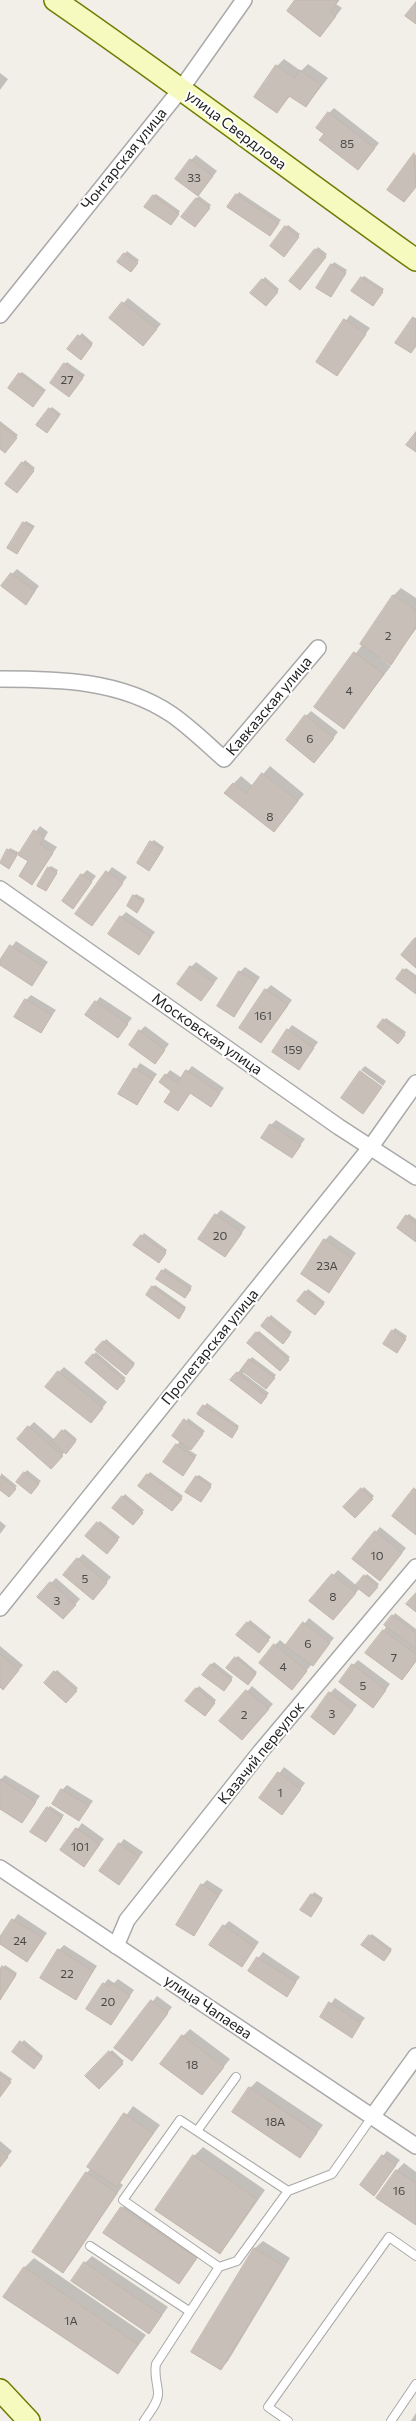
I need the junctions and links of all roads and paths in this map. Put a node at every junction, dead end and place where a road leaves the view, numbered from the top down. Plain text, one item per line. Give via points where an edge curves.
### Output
1 (55, 0) edge
2 (244, 0) edge
3 (182, 89) junction
4 (416, 260) edge
5 (0, 315) edge
6 (318, 648) dead end
7 (0, 679) edge
8 (0, 889) edge
9 (416, 1084) edge
10 (370, 1148) junction
11 (416, 1177) edge
12 (416, 1567) edge
13 (0, 1608) edge
14 (0, 1868) edge
15 (116, 1946) junction
16 (416, 2056) edge
17 (236, 2077) dead end
18 (372, 2117) junction
19 (197, 2131) junction
20 (416, 2146) edge
21 (288, 2191) junction
22 (90, 2246) dead end
23 (416, 2256) edge
24 (220, 2267) junction
25 (189, 2311) junction
26 (416, 2384) edge
27 (0, 2390) edge
28 (29, 2421) edge
29 (144, 2421) edge
30 (288, 2421) edge
31 (391, 2421) edge

1 - 3 street, улица Свердлова
2 - 3 street, Чонгарская улица
3 - 4 street, улица Свердлова
3 - 5 street, Чонгарская улица
6 - 7 street, Кавказская улица via 224,759 172,715 131,694 69,680
8 - 10 street, Московская улица
9 - 10 street, Пролетарская улица
10 - 11 street, Московская улица
10 - 13 street, Пролетарская улица
12 - 15 street, Казачий переулок via 261,1751 127,1920
14 - 15 street, улица Чапаева
15 - 18 street, улица Чапаева
16 - 18 street
17 - 19 lane
18 - 20 street, улица Чапаева
18 - 21 lane via 332,2174
19 - 21 lane
19 - 24 lane via 180,2120 123,2200
21 - 24 lane via 237,2261
22 - 25 lane
23 - 30 lane via 389,2237 268,2407
24 - 25 lane
25 - 29 lane via 156,2364 157,2401
26 - 31 lane
27 - 28 street

